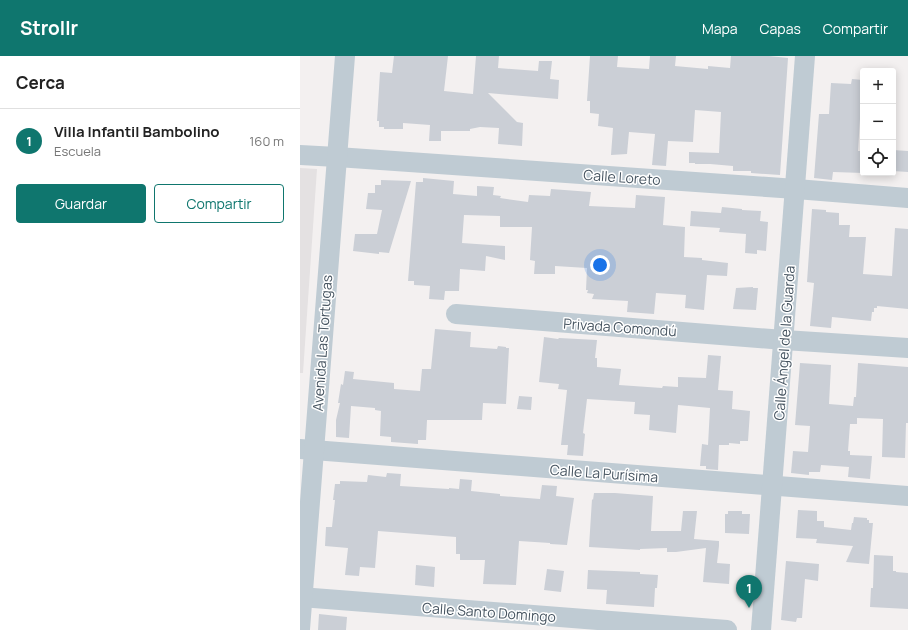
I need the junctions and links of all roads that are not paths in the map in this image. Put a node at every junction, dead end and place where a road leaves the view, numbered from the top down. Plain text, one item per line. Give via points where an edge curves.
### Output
1 (345, 56) edge
2 (805, 56) edge
3 (300, 155) edge
4 (337, 157) junction
5 (796, 189) junction
6 (908, 198) edge
7 (456, 314) dead end
8 (784, 340) junction
9 (908, 348) edge
10 (307, 450) edge
11 (773, 486) junction
12 (908, 496) edge
13 (301, 597) edge
14 (300, 629) edge
15 (727, 630) edge
16 (761, 630) edge

1 - 4 street, Avenida Las Tortugas
2 - 5 street, Calle Ángel de la Guarda
3 - 4 street, Calle Loreto
4 - 5 street, Calle Loreto
4 - 10 street, Avenida Las Tortugas
5 - 6 street, Calle Loreto
5 - 8 street, Calle Ángel de la Guarda
7 - 8 street, Privada Comondú
8 - 9 street, Privada Comondú
8 - 11 street, Calle Ángel de la Guarda
10 - 11 street, Calle La Purísima
10 - 13 street, Avenida Las Tortugas
11 - 12 street, Calle La Purísima
11 - 16 street, Calle Ángel de la Guarda
13 - 14 street, Avenida Las Tortugas
13 - 15 street, Calle Santo Domingo

